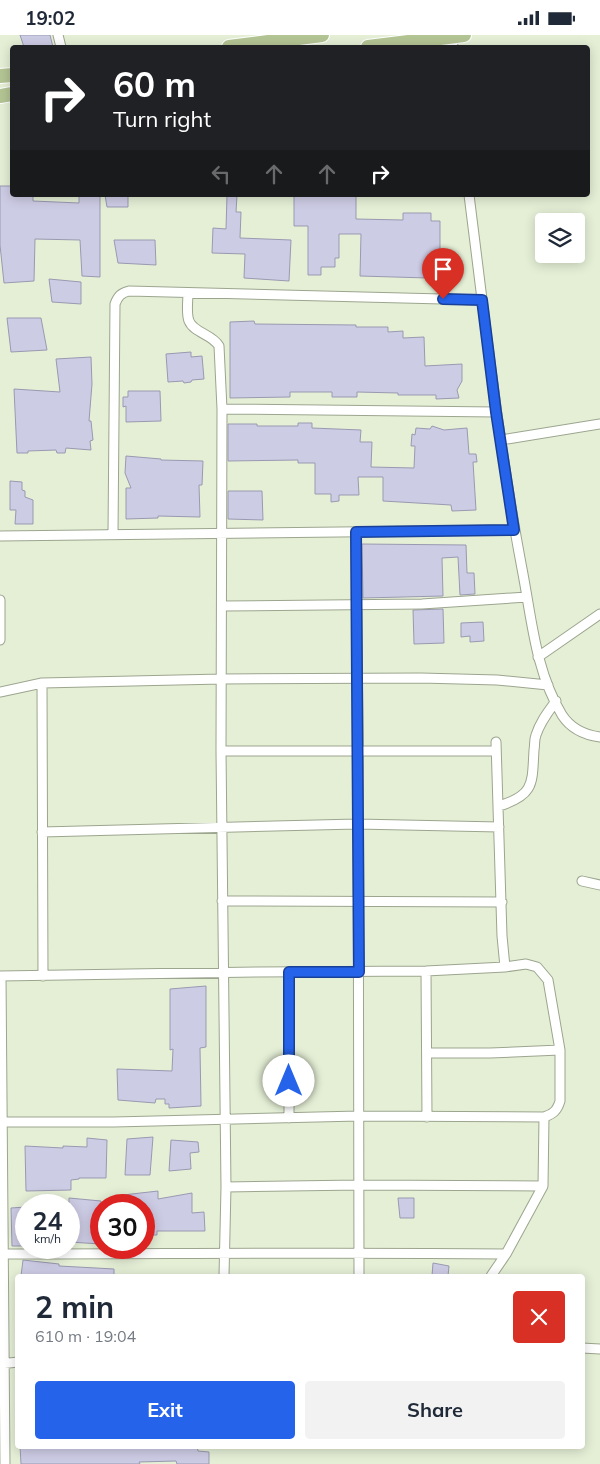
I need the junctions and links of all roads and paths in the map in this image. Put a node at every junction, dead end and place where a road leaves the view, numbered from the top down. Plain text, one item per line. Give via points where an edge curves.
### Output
1 (322, 35) edge
2 (284, 38) edge
3 (456, 40) edge
4 (241, 45) edge
5 (404, 45) edge
6 (469, 197) edge
7 (188, 293) junction
8 (482, 300) junction
9 (222, 409) junction
10 (496, 412) junction
11 (600, 424) edge
12 (501, 441) junction
13 (514, 530) junction
14 (356, 532) junction
15 (222, 533) junction
16 (114, 535) junction
17 (0, 536) edge
18 (527, 597) junction
19 (0, 600) edge
20 (222, 606) junction
21 (356, 606) junction
22 (0, 614) edge
23 (600, 614) edge
24 (0, 640) edge
25 (538, 657) junction
26 (222, 679) junction
27 (356, 679) junction
28 (42, 683) junction
29 (548, 685) junction
30 (0, 691) edge
31 (556, 701) junction
32 (600, 737) edge
33 (221, 751) junction
34 (358, 751) junction
35 (499, 806) junction
36 (357, 824) junction
37 (222, 826) junction
38 (499, 827) junction
39 (42, 832) junction
40 (582, 881) dead end
41 (600, 885) edge
42 (222, 901) junction
43 (358, 901) junction
44 (502, 902) junction
45 (505, 967) junction
46 (426, 971) junction
47 (224, 972) junction
48 (289, 972) junction
49 (359, 972) junction
50 (1, 976) edge
51 (43, 976) junction
52 (0, 1050) edge
53 (560, 1050) junction
54 (427, 1053) junction
55 (359, 1116) junction
56 (426, 1117) junction
57 (544, 1117) junction
58 (289, 1118) junction
59 (224, 1120) junction
60 (1, 1122) edge
61 (1, 1185) edge
62 (359, 1185) junction
63 (543, 1186) junction
64 (226, 1187) junction
65 (224, 1253) junction
66 (359, 1253) junction
67 (506, 1254) junction
68 (1, 1255) edge
69 (224, 1274) edge
70 (359, 1274) edge
71 (492, 1274) edge
72 (2, 1320) edge
73 (585, 1349) edge
74 (600, 1349) edge
75 (15, 1362) edge
76 (2, 1363) edge
77 (5, 1464) edge

1 - 2 main road
2 - 4 main road
3 - 5 main road
6 - 8 street
7 - 8 street
7 - 9 street via 190,322 219,346
7 - 16 street via 129,291 122,293 115,304
8 - 10 street
9 - 10 street
9 - 15 street
10 - 12 street
11 - 12 street
12 - 13 street
13 - 14 street
13 - 18 street
14 - 15 street
14 - 21 street
15 - 16 street
15 - 20 street
16 - 17 street
18 - 21 street
18 - 25 street
19 - 22 street
20 - 21 street
20 - 26 street
21 - 27 street
22 - 24 street
23 - 25 street
25 - 29 street
26 - 27 street
26 - 28 street
26 - 33 street
27 - 29 street via 497,679
27 - 34 street
28 - 30 street
28 - 39 street
29 - 31 street
31 - 32 street via 571,726
31 - 35 street via 535,736 532,784 525,793
33 - 34 street
33 - 37 street
34 - 35 street via 496,746
34 - 36 street
35 - 38 street
36 - 37 street
36 - 38 street
36 - 43 street
37 - 39 street
37 - 42 street
38 - 44 street
39 - 51 street
40 - 41 street
42 - 43 street
42 - 47 street
43 - 44 street
43 - 49 street
44 - 45 street
45 - 46 street
45 - 53 street via 526,964 538,967 548,980
46 - 49 street
46 - 54 street
47 - 48 street
47 - 51 street
47 - 59 street
48 - 49 street
48 - 58 street
49 - 55 street
50 - 51 street
50 - 52 street
52 - 60 street
53 - 54 street
53 - 57 street via 560,1101 552,1114
54 - 56 street
55 - 56 street
55 - 58 street
55 - 62 street
56 - 57 street
57 - 63 street
58 - 59 street
59 - 60 street
59 - 64 street
60 - 61 street
61 - 68 street
62 - 63 street
62 - 64 street
62 - 66 street
63 - 67 street
64 - 65 street
65 - 66 street
65 - 68 street
65 - 69 street
66 - 67 street
66 - 70 street
67 - 71 street
68 - 72 street
72 - 76 street
73 - 74 street
75 - 76 street
76 - 77 street

